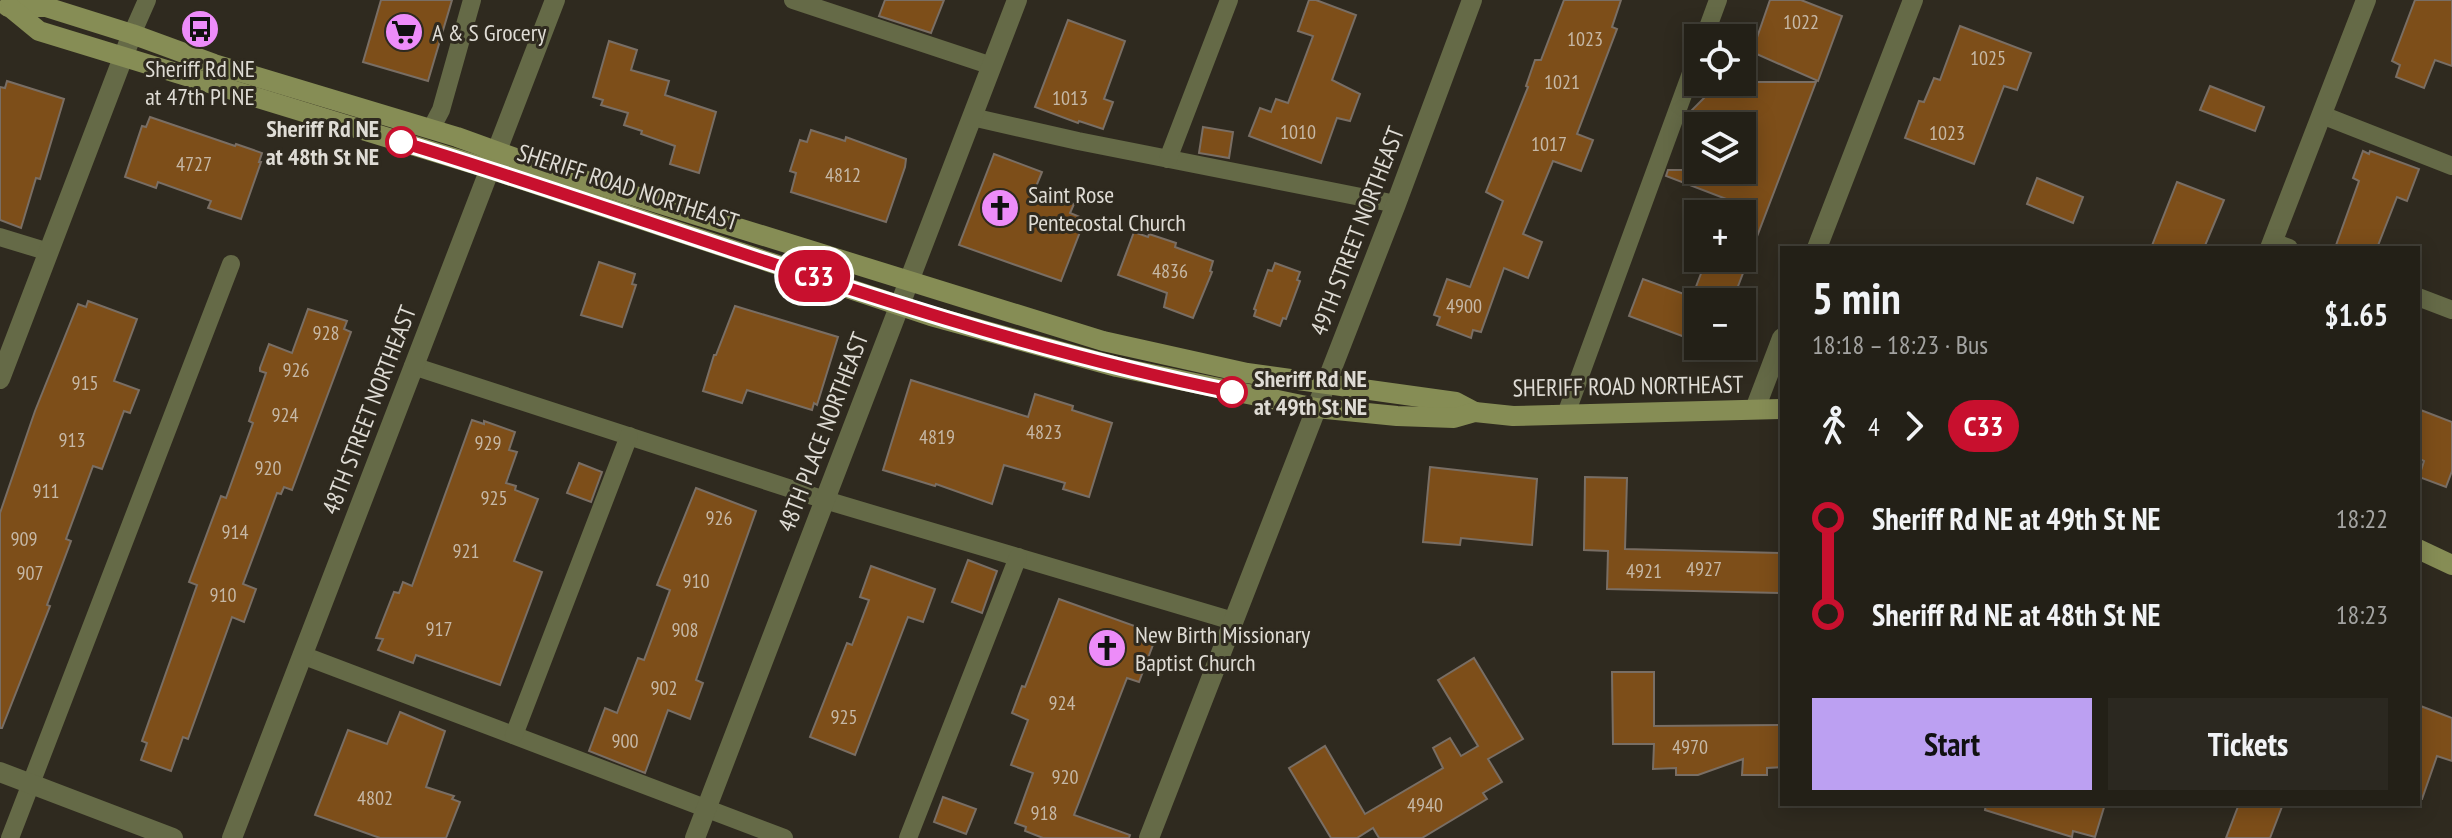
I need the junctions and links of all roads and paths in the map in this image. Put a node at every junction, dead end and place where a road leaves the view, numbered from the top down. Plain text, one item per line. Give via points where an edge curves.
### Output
1 (147, 0) edge
2 (472, 0) edge
3 (555, 0) edge
4 (795, 0) edge
5 (1017, 0) edge
6 (1229, 0) edge
7 (1472, 0) edge
8 (1718, 0) edge
9 (1913, 0) edge
10 (2366, 0) edge
11 (5, 6) edge
12 (1709, 24) edge
13 (132, 34) junction
14 (125, 56) junction
15 (992, 66) junction
16 (1684, 92) edge
17 (2322, 115) junction
18 (972, 117) junction
19 (431, 129) junction
20 (1168, 159) junction
21 (494, 160) junction
22 (2452, 166) edge
23 (1396, 204) junction
24 (0, 237) edge
25 (1818, 246) edge
26 (2277, 246) edge
27 (49, 252) junction
28 (231, 264) dead end
29 (909, 282) junction
30 (2420, 298) edge
31 (901, 306) junction
32 (2452, 310) edge
33 (1780, 343) edge
34 (413, 366) junction
35 (0, 379) edge
36 (1325, 384) junction
37 (1316, 408) junction
38 (1755, 409) junction
39 (1780, 409) edge
40 (1475, 412) junction
41 (1566, 414) junction
42 (629, 436) junction
43 (825, 500) junction
44 (2420, 550) edge
45 (1018, 557) junction
46 (2452, 565) edge
47 (1233, 621) junction
48 (302, 655) junction
49 (514, 735) junction
50 (0, 772) edge
51 (31, 784) junction
52 (707, 808) junction
53 (10, 838) edge
54 (173, 838) edge
55 (232, 838) edge
56 (695, 838) edge
57 (784, 838) edge
58 (908, 838) edge
59 (1149, 838) edge

1 - 13 lane
2 - 19 lane
3 - 21 street, 48TH STREET NORTHEAST
4 - 15 lane
5 - 15 street, 48TH PLACE NORTHEAST
6 - 20 lane
7 - 23 street, 49TH STREET NORTHEAST
8 - 12 lane
9 - 25 street
10 - 17 street
11 - 13 main road, SHERIFF ROAD NORTHEAST via 46,7
11 - 14 main road, SHERIFF ROAD NORTHEAST via 39,31
13 - 14 street
13 - 19 main road, SHERIFF ROAD NORTHEAST
14 - 21 main road, SHERIFF ROAD NORTHEAST
14 - 27 street
15 - 18 street, 48TH PLACE NORTHEAST
16 - 41 lane
17 - 22 lane
17 - 26 street
18 - 20 lane
18 - 29 street, 48TH PLACE NORTHEAST
19 - 21 main road, SHERIFF ROAD NORTHEAST
20 - 23 lane
21 - 29 main road, SHERIFF ROAD NORTHEAST via 805,247
21 - 31 main road, SHERIFF ROAD NORTHEAST
21 - 34 street, 48TH STREET NORTHEAST
23 - 36 street, 49TH STREET NORTHEAST
24 - 27 lane
27 - 35 street
28 - 51 lane
29 - 31 street, 48TH PLACE NORTHEAST
29 - 36 main road, SHERIFF ROAD NORTHEAST via 1103,341
30 - 32 lane
31 - 37 main road, SHERIFF ROAD NORTHEAST via 1117,367
31 - 43 street, 48TH PLACE NORTHEAST
33 - 38 street
34 - 42 lane
34 - 48 street, 48TH STREET NORTHEAST
36 - 37 street, 49TH STREET NORTHEAST
36 - 40 main road, SHERIFF ROAD NORTHEAST via 1456,402
37 - 40 main road, SHERIFF ROAD NORTHEAST via 1454,418
37 - 47 street, 49TH STREET NORTHEAST
38 - 39 main road, SHERIFF ROAD NORTHEAST
38 - 41 main road, SHERIFF ROAD NORTHEAST
40 - 41 main road, SHERIFF ROAD NORTHEAST
42 - 43 lane
42 - 49 lane
43 - 45 lane
43 - 52 street, 48TH PLACE NORTHEAST
44 - 46 main road
45 - 47 lane
45 - 58 lane
47 - 59 street, 49TH STREET NORTHEAST
48 - 49 lane
48 - 55 street, 48TH STREET NORTHEAST
49 - 52 lane
50 - 51 street
51 - 53 lane
51 - 54 street
52 - 56 street, 48TH PLACE NORTHEAST
52 - 57 lane

